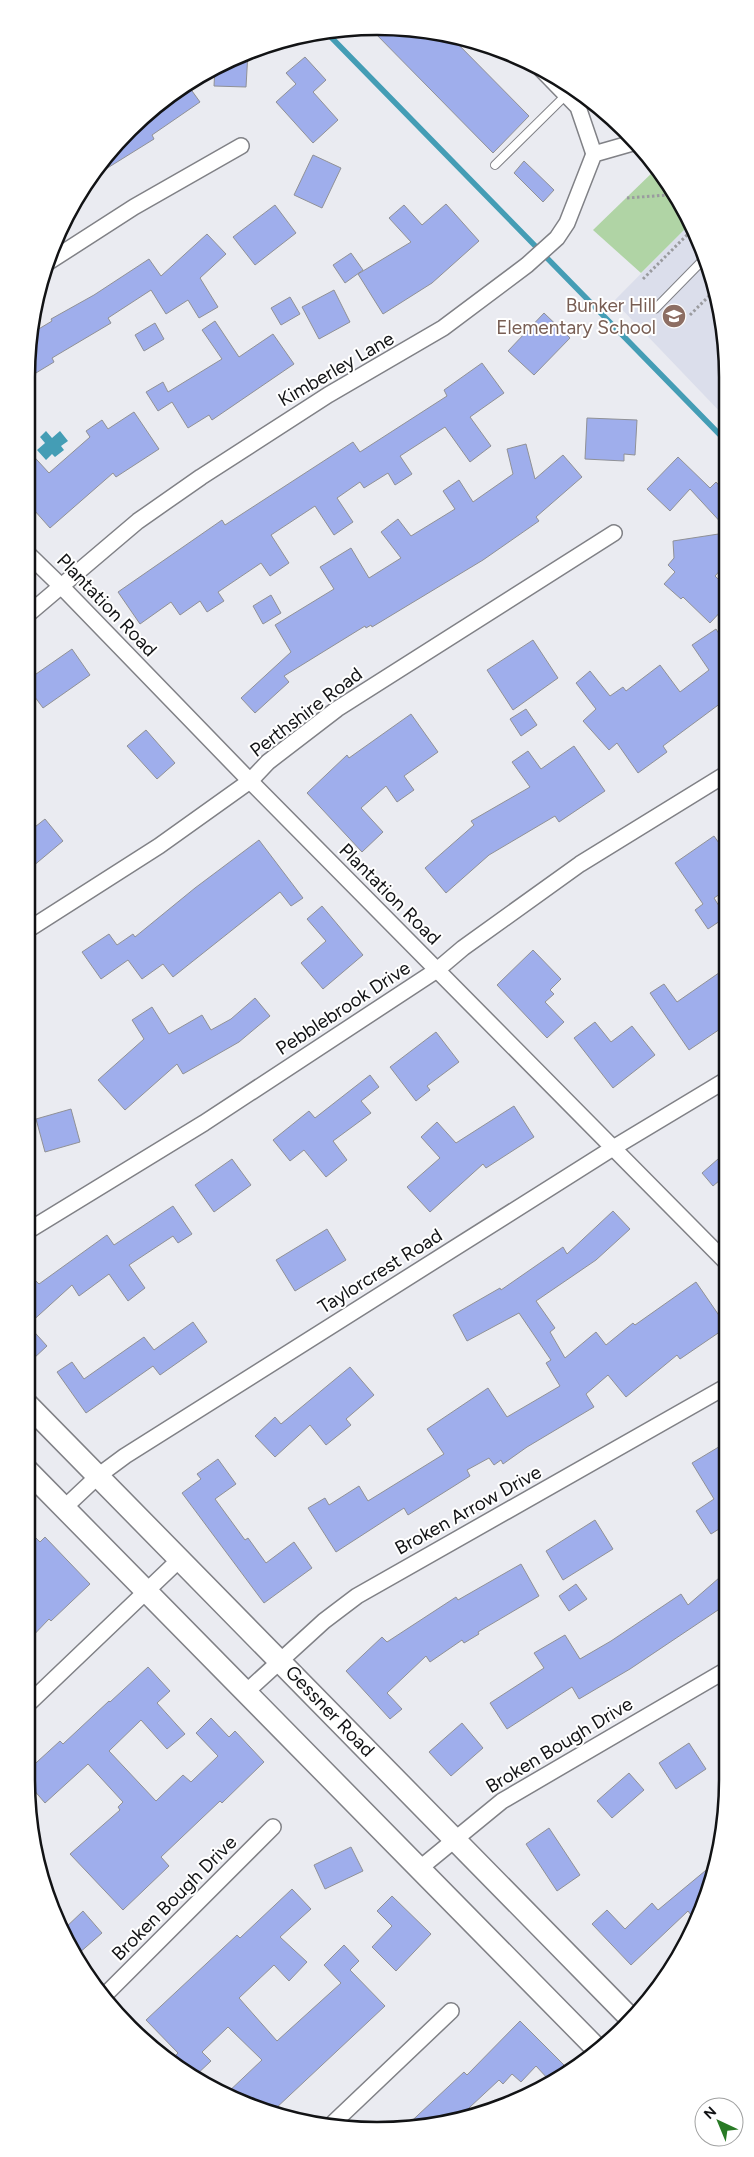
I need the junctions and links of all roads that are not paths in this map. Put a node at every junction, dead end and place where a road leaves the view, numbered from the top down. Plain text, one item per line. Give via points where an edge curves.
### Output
1 (570, 95) edge
2 (574, 98) edge
3 (627, 144) edge
4 (241, 146) dead end
5 (594, 154) junction
6 (495, 165) dead end
7 (57, 257) edge
8 (700, 263) edge
9 (655, 309) dead end
10 (614, 533) dead end
11 (35, 560) edge
12 (62, 586) junction
13 (35, 608) edge
14 (719, 778) edge
15 (250, 781) junction
16 (35, 925) edge
17 (437, 970) junction
18 (719, 1084) edge
19 (613, 1148) junction
20 (35, 1226) edge
21 (719, 1255) edge
22 (719, 1391) edge
23 (35, 1412) edge
24 (98, 1476) junction
25 (35, 1478) edge
26 (64, 1508) junction
27 (179, 1560) junction
28 (146, 1592) junction
29 (280, 1660) junction
30 (719, 1674) edge
31 (245, 1693) junction
32 (35, 1697) edge
33 (273, 1827) dead end
34 (454, 1838) junction
35 (419, 1869) junction
36 (109, 1991) edge
37 (450, 2011) dead end
38 (626, 2014) edge
39 (593, 2045) edge
40 (337, 2119) edge

1 - 6 lane
2 - 5 street
3 - 5 street
4 - 7 street via 134,207
5 - 12 street, Kimberley Lane via 567,223 557,238 527,265 443,328 328,395 201,477 138,521
8 - 9 lane
10 - 15 street, Perthshire Road via 337,709 268,762
11 - 12 street, Plantation Road
12 - 13 street, Kimberley Lane
12 - 15 street, Plantation Road
14 - 17 street, Pebblebrook Drive via 580,864
15 - 16 street, Perthshire Road via 160,846
15 - 17 street, Plantation Road
17 - 19 street, Plantation Road
17 - 20 street, Pebblebrook Drive via 204,1123
18 - 19 street, Taylorcrest Road
19 - 21 street, Plantation Road
19 - 24 street, Taylorcrest Road
22 - 29 street, Broken Arrow Drive via 357,1596
23 - 24 main road, Gessner Road
24 - 26 street, Taylorcrest Road
24 - 27 main road, Gessner Road
25 - 26 main road
26 - 28 main road
27 - 28 street
27 - 29 main road, Gessner Road
28 - 31 main road
28 - 32 street
29 - 31 street, Broken Arrow Drive
29 - 34 main road, Gessner Road
30 - 34 street, Broken Bough Drive via 502,1801
31 - 35 main road
33 - 36 street, Broken Bough Drive
34 - 35 street, Broken Bough Drive
34 - 38 main road, Gessner Road
35 - 39 main road
37 - 40 street

